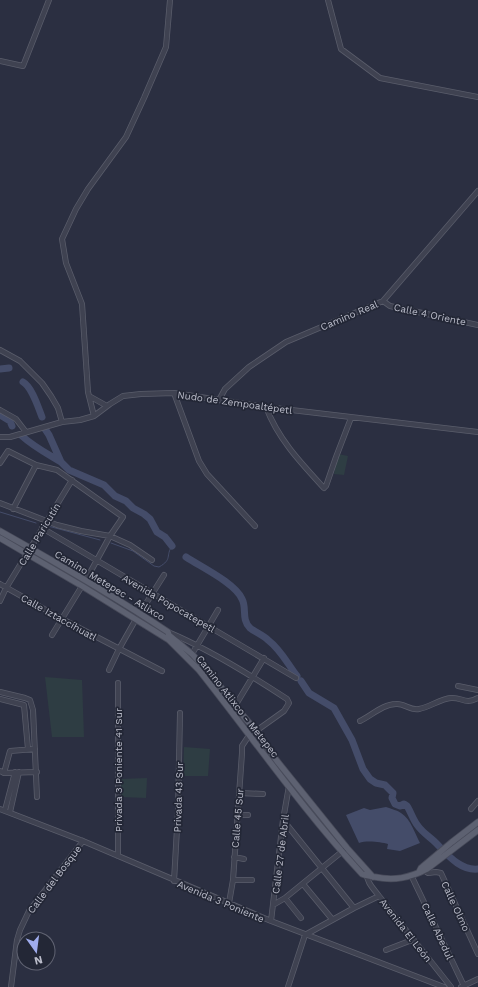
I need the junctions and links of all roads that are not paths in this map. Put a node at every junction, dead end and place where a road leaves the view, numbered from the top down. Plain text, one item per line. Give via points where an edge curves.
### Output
1 (49, 0) edge
2 (170, 0) edge
3 (328, 0) edge
4 (0, 60) edge
5 (478, 97) edge
6 (478, 191) edge
7 (383, 301) junction
8 (478, 324) edge
9 (0, 350) edge
10 (174, 393) junction
11 (89, 396) junction
12 (219, 400) junction
13 (107, 406) junction
14 (266, 407) junction
15 (0, 410) edge
16 (94, 416) junction
17 (351, 418) junction
18 (62, 422) junction
19 (26, 432) junction
20 (478, 432) edge
21 (0, 437) edge
22 (0, 462) edge
23 (36, 465) junction
24 (72, 480) junction
25 (0, 503) edge
26 (13, 509) junction
27 (48, 522) junction
28 (255, 526) dead end
29 (42, 528) junction
30 (0, 531) edge
31 (110, 536) junction
32 (0, 538) edge
33 (29, 551) junction
34 (152, 560) dead end
35 (98, 562) junction
36 (164, 575) dead end
37 (86, 580) junction
38 (0, 584) edge
39 (82, 586) junction
40 (6, 588) junction
41 (153, 593) junction
42 (0, 601) edge
43 (218, 610) dead end
44 (140, 613) junction
45 (62, 619) junction
46 (136, 619) junction
47 (209, 626) junction
48 (168, 632) junction
49 (52, 635) dead end
50 (196, 645) junction
51 (119, 649) junction
52 (192, 654) junction
53 (264, 658) junction
54 (109, 670) dead end
55 (162, 671) dead end
56 (252, 676) junction
57 (296, 678) dead end
58 (118, 683) dead end
59 (458, 686) dead end
60 (478, 690) edge
61 (0, 692) edge
62 (478, 698) edge
63 (0, 699) edge
64 (235, 706) junction
65 (180, 713) dead end
66 (360, 721) dead end
67 (257, 730) junction
68 (250, 734) junction
69 (28, 749) junction
70 (35, 749) junction
71 (2, 765) edge
72 (2, 772) edge
73 (17, 772) junction
74 (37, 772) junction
75 (289, 786) junction
76 (239, 793) junction
77 (263, 794) dead end
78 (37, 797) dead end
79 (478, 801) edge
80 (471, 809) dead end
81 (5, 810) edge
82 (317, 811) junction
83 (237, 815) junction
84 (248, 815) dead end
85 (312, 815) junction
86 (283, 820) junction
87 (478, 822) edge
88 (478, 830) edge
89 (83, 841) junction
90 (454, 844) junction
91 (345, 850) junction
92 (118, 856) junction
93 (234, 857) junction
94 (244, 859) dead end
95 (322, 869) junction
96 (421, 870) junction
97 (367, 873) junction
98 (412, 877) junction
99 (233, 880) junction
100 (252, 880) dead end
101 (174, 881) junction
102 (303, 884) junction
103 (379, 896) junction
104 (285, 898) junction
105 (230, 903) junction
106 (273, 904) junction
107 (354, 908) junction
108 (301, 918) dead end
109 (332, 919) junction
110 (271, 921) junction
111 (305, 935) junction
112 (412, 940) junction
113 (386, 950) dead end
114 (478, 954) edge
115 (478, 979) edge
116 (462, 986) edge
117 (11, 987) edge
118 (288, 987) edge
119 (444, 987) edge
120 (451, 987) edge

1 - 4 street via 23,66
2 - 11 street via 166,47 144,98 126,137 88,188 62,239 66,263 82,304
3 - 5 street via 341,49 380,78
6 - 7 street, Camino Real
7 - 8 street, Calle 4 Oriente via 390,306
7 - 12 street, Camino Real via 286,342 249,368 225,389
9 - 18 street via 20,361 42,383 58,408
10 - 12 street, Nudo de Zempoaltépetl
10 - 13 street, Nudo de Zempoaltépetl via 123,396
10 - 28 street via 199,461 207,474
11 - 13 street
11 - 16 street
12 - 14 street, Nudo de Zempoaltépetl
13 - 16 street, Nudo de Zempoaltépetl
14 - 17 street, Nudo de Zempoaltépetl
14 - 17 street via 288,448 324,488
15 - 19 street via 16,419
16 - 18 street, Nudo de Zempoaltépetl
17 - 20 street, Nudo de Zempoaltépetl
18 - 19 street, Nudo de Zempoaltépetl
19 - 21 street, Nudo de Zempoaltépetl
22 - 23 street via 8,451
23 - 24 street via 57,470
23 - 26 street
24 - 27 street, Calle Paricutín
24 - 31 street via 123,517
25 - 26 street
26 - 27 street
27 - 29 street, Calle Paricutín
27 - 31 street
29 - 33 street, Calle Paricutín
29 - 35 street, Avenida Popocatepetl
30 - 33 main road, Camino Metepec - Atlixco
31 - 34 street
31 - 35 street
32 - 33 main road, Camino Atlixco - Metepec
33 - 37 main road, Camino Metepec - Atlixco
33 - 39 main road, Camino Atlixco - Metepec
33 - 40 street, Calle Paricutín
35 - 37 street
35 - 41 street, Avenida Popocatepetl
36 - 41 street
37 - 44 main road, Camino Metepec - Atlixco
38 - 40 street, Calle Iztaccíhuatl
39 - 45 street
39 - 46 main road, Camino Atlixco - Metepec
40 - 42 street, Calle Paricutín
40 - 45 street, Calle Iztaccíhuatl
41 - 44 street
41 - 47 street, Avenida Popocatepetl
43 - 47 street
44 - 48 main road, Camino Metepec - Atlixco
45 - 49 street
45 - 51 street, Calle Iztaccíhuatl
46 - 51 street
46 - 68 main road, Camino Atlixco - Metepec via 169,640 200,670
47 - 50 street
47 - 53 street, Avenida Popocatepetl
48 - 50 street
48 - 52 main road, Camino Metepec - Atlixco
50 - 52 street
50 - 56 street
51 - 54 street
51 - 55 street, Calle Iztaccíhuatl
52 - 64 main road, Camino Metepec - Atlixco
53 - 56 street
53 - 57 street, Avenida Popocatepetl
56 - 64 street
56 - 67 street via 287,699 289,703 284,711
58 - 92 street, Privada 3 Poniente 41 Sur
59 - 60 street
61 - 70 street via 30,700
62 - 66 street via 472,701 450,698 412,710 398,703 388,704
63 - 69 street via 24,705
64 - 67 main road, Camino Metepec - Atlixco
65 - 101 street, Privada 43 Sur
67 - 82 main road, Camino Metepec - Atlixco via 277,761
68 - 75 main road, Camino Atlixco - Metepec
68 - 76 street, Calle 45 Sur via 242,746
69 - 70 street
69 - 71 street via 10,751
70 - 74 street
71 - 72 street
72 - 73 street
73 - 74 street
73 - 81 street
74 - 78 street
75 - 85 main road, Camino Atlixco - Metepec
75 - 86 street, Calle 27 de Abril
76 - 77 street
76 - 83 street, Calle 45 Sur
79 - 80 street
81 - 89 street, Avenida 3 Poniente
82 - 85 main road
82 - 91 main road, Camino Metepec - Atlixco
83 - 84 street
83 - 93 street, Calle 45 Sur
85 - 91 main road, Camino Atlixco - Metepec
86 - 95 street
86 - 106 street, Calle 27 de Abril
87 - 90 main road
88 - 90 main road
89 - 92 street, Avenida 3 Poniente
89 - 117 street, Calle del Bosque via 29,911 19,935
90 - 96 main road
91 - 95 street
91 - 97 main road, Camino Metepec - Atlixco
92 - 101 street, Avenida 3 Poniente
93 - 94 street
93 - 99 street, Calle 45 Sur
95 - 102 street
95 - 107 street
96 - 98 main road
96 - 114 street, Calle Olmo via 441,873
97 - 98 main road via 384,879
97 - 103 street, Avenida El León
98 - 116 street, Calle Abedul
99 - 100 street
99 - 105 street, Calle 45 Sur
101 - 105 street, Avenida 3 Poniente
102 - 104 street
102 - 109 street
103 - 107 street
103 - 112 street, Avenida El León
104 - 106 street
104 - 108 street
105 - 110 street, Avenida 3 Poniente
106 - 110 street, Calle 27 de Abril
107 - 109 street
109 - 111 street
110 - 111 street, Avenida 3 Poniente
111 - 118 street
111 - 119 street, Avenida 3 Poniente
112 - 113 street
112 - 120 street, Avenida El León
115 - 116 street

